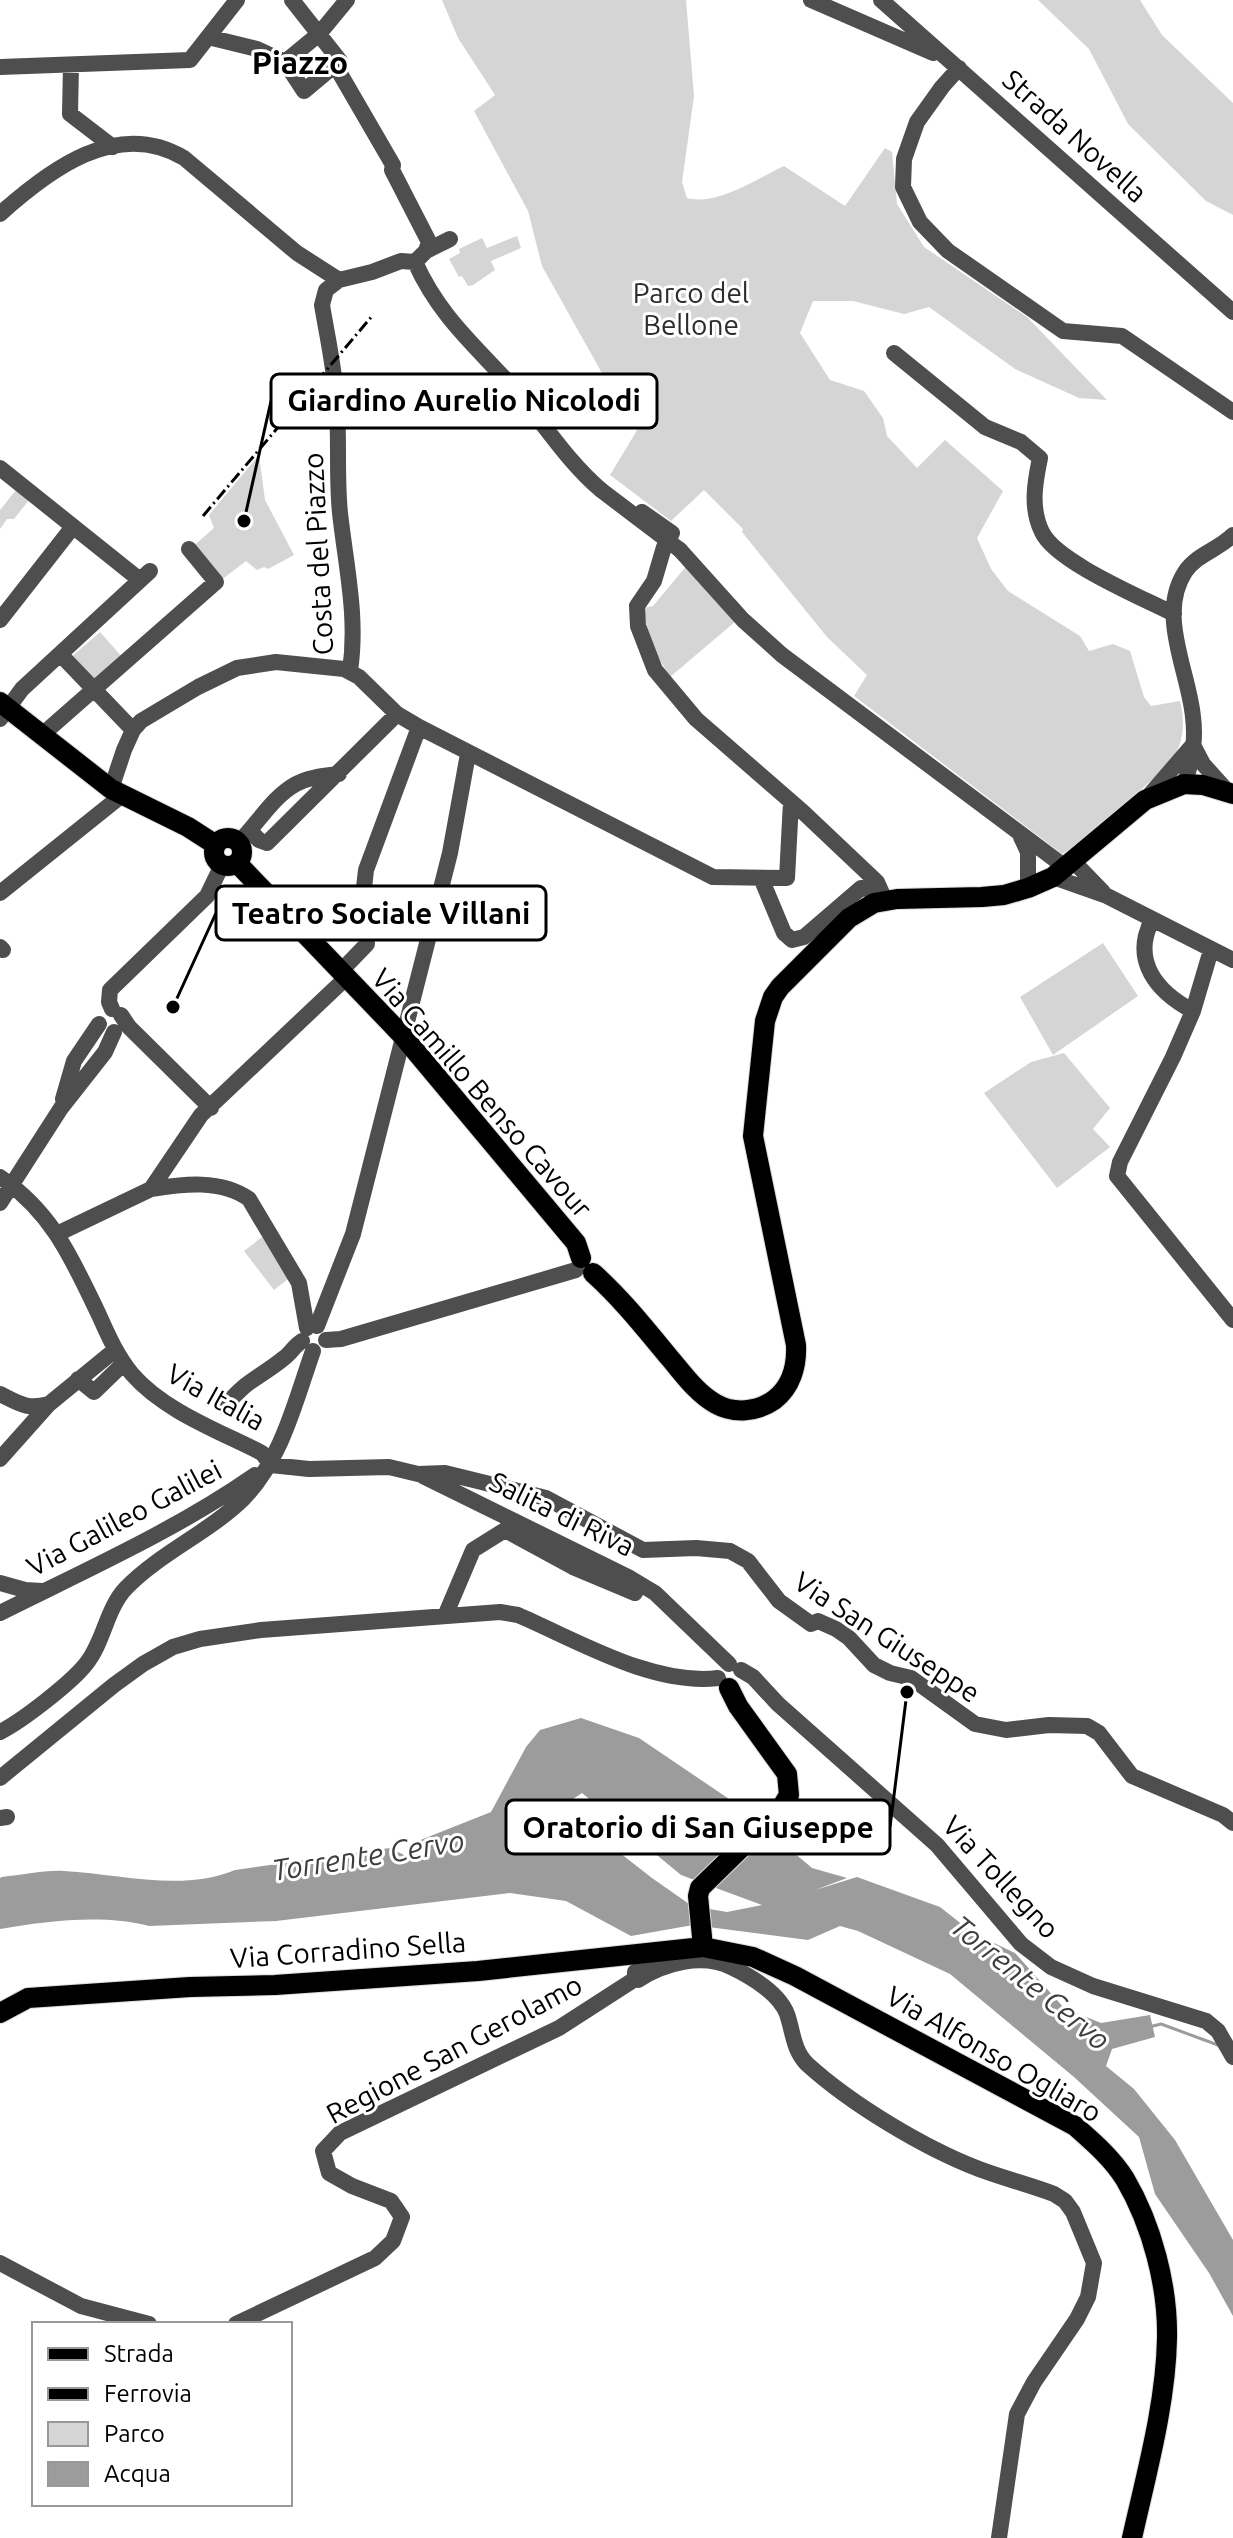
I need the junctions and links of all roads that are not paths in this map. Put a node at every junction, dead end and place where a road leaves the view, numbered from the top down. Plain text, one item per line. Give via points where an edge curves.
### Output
1 (237, 0) edge
2 (292, 0) edge
3 (347, 0) edge
4 (811, 0) edge
5 (881, 0) edge
6 (319, 34) junction
7 (208, 37) junction
8 (285, 62) junction
9 (954, 64) junction
10 (335, 65) junction
11 (71, 66) junction
12 (0, 67) edge
13 (113, 147) junction
14 (0, 214) edge
15 (450, 239) dead end
16 (420, 257) junction
17 (339, 280) junction
18 (1233, 312) edge
19 (894, 353) dead end
20 (1233, 412) edge
21 (0, 468) edge
22 (583, 475) junction
23 (72, 528) junction
24 (1233, 535) edge
25 (672, 544) junction
26 (189, 549) dead end
27 (1174, 614) junction
28 (0, 620) edge
29 (60, 654) junction
30 (350, 671) junction
31 (92, 690) junction
32 (3, 710) edge
33 (397, 714) junction
34 (419, 727) junction
35 (133, 730) junction
36 (43, 734) junction
37 (1193, 744) junction
38 (468, 754) junction
39 (1184, 784) junction
40 (116, 793) junction
41 (1230, 793) edge
42 (1145, 800) junction
43 (791, 802) junction
44 (1015, 830) junction
45 (233, 850) junction
46 (1063, 868) junction
47 (761, 878) junction
48 (1028, 888) junction
49 (0, 893) edge
50 (1107, 896) junction
51 (885, 900) junction
52 (1152, 920) junction
53 (1211, 950) junction
54 (1233, 960) edge
55 (343, 975) junction
56 (1193, 1011) junction
57 (116, 1025) junction
58 (402, 1035) junction
59 (152, 1049) junction
60 (61, 1108) junction
61 (211, 1108) junction
62 (6, 1181) edge
63 (151, 1189) junction
64 (0, 1203) edge
65 (59, 1233) junction
66 (583, 1267) junction
67 (1233, 1320) edge
68 (313, 1337) junction
69 (120, 1356) junction
70 (0, 1394) edge
71 (49, 1404) junction
72 (225, 1407) dead end
73 (0, 1459) edge
74 (271, 1465) junction
75 (418, 1474) junction
76 (0, 1583) edge
77 (44, 1591) junction
78 (0, 1613) edge
79 (675, 1613) junction
80 (445, 1616) junction
81 (730, 1677) junction
82 (0, 1732) edge
83 (0, 1778) edge
84 (1233, 1823) edge
85 (697, 1944) junction
86 (639, 1978) junction
87 (0, 2013) edge
88 (1233, 2057) edge
89 (0, 2263) edge
90 (141, 2322) edge
91 (240, 2322) edge
92 (999, 2538) edge
93 (1132, 2538) edge

1 - 7 street
2 - 6 street
3 - 6 street
4 - 9 street
5 - 9 street, Strada Novella
6 - 8 street
6 - 10 street via 340,61
7 - 8 street
7 - 11 street via 190,60
8 - 10 street via 304,91
9 - 18 street, Strada Novella
9 - 20 street via 917,122 904,159 903,187 920,222 948,251 1063,331 1122,336
10 - 16 street via 393,165 429,242
11 - 12 street
11 - 13 street via 70,114
13 - 14 street via 67,162
13 - 17 street via 164,146 297,253
15 - 16 street
16 - 17 street
16 - 22 street via 457,330
17 - 30 street, Costa del Piazzo via 326,290 322,305 336,396 340,512 353,617
19 - 27 street via 985,427 1021,442 1040,458 1034,490 1042,534 1069,560
21 - 23 street
22 - 25 street, bridge
22 - 25 street via 595,478 672,533
23 - 28 street
23 - 29 street via 145,575
24 - 27 street via 1185,572 1175,594
25 - 43 street via 637,606 638,626 655,670 696,719
25 - 44 street via 782,655
26 - 31 street via 216,582
27 - 37 street via 1194,718
29 - 31 street
29 - 32 street
30 - 33 street
30 - 35 street via 276,662 237,668
31 - 35 street
31 - 36 street
32 - 36 main road, Via Camillo Benso Cavour
33 - 34 street
33 - 45 street via 339,774 294,785
34 - 38 street
34 - 55 street via 366,870 367,944
35 - 40 street
36 - 40 main road, Via Camillo Benso Cavour
37 - 39 street
37 - 41 street via 1203,764
37 - 42 street
38 - 47 street via 713,877
38 - 58 street via 450,853
39 - 41 main road
39 - 42 main road
40 - 45 main road, Via Camillo Benso Cavour
40 - 49 street
42 - 46 main road
43 - 47 street via 787,878
43 - 51 street via 877,882
44 - 46 street
44 - 48 street via 1028,852
45 - 55 main road, Via Camillo Benso Cavour
45 - 57 street via 207,896 110,990
46 - 48 main road
46 - 50 street
46 - 50 street
47 - 51 street via 784,933 792,940 804,937 861,888 874,890
48 - 51 main road via 982,897
50 - 52 street
51 - 66 main road, Via Camillo Benso Cavour via 849,918 799,968 773,997 765,1021 753,1136 796,1345 793,1373 783,1391 756,1409 714,1403 616,1294
52 - 53 street
52 - 56 street via 1144,936 1148,966 1164,992
53 - 54 street
53 - 56 street
55 - 58 main road, Via Camillo Benso Cavour
55 - 61 street
56 - 67 street via 1117,1176
57 - 59 street
57 - 59 street via 129,1027
57 - 60 street via 105,1052
57 - 60 street via 74,1061
58 - 66 main road, Via Camillo Benso Cavour via 576,1243
58 - 68 street via 353,1234
59 - 61 street
60 - 62 street
61 - 63 street
62 - 64 street
62 - 65 street, Via Italia
63 - 65 street
63 - 68 street via 200,1183 249,1199 299,1283
65 - 69 street, Via Italia
66 - 68 street via 341,1339
68 - 72 street via 251,1379
68 - 74 street
69 - 71 street via 94,1392 78,1379
69 - 74 street, Via Italia via 172,1406 262,1453
70 - 71 street via 25,1407
71 - 73 street
74 - 75 street, Via Italia via 323,1470 389,1467
74 - 77 street, Via Galileo Galilei via 219,1500
74 - 82 street via 242,1499 123,1591 87,1664 36,1709
75 - 79 street, Salita di Riva via 630,1578
75 - 84 street, Via San Giuseppe via 445,1473 546,1498 643,1550 721,1549 739,1555 793,1612 811,1624 818,1621 836,1629 874,1665 911,1678 975,1724 1006,1730 1087,1726 1099,1733 1132,1776
76 - 77 street
77 - 78 street, Via Galileo Galilei
79 - 80 street, Salita di Riva via 505,1530 473,1550
79 - 81 street, Salita di Riva
80 - 81 street via 518,1615 653,1673 682,1679
80 - 83 street via 261,1630 173,1647 114,1685
81 - 85 main road, Salita di Riva via 738,1706 787,1774 789,1795 700,1888
81 - 88 street, Via Tollegno via 778,1704 937,1845 1021,1944 1051,1967 1093,1986 1206,2021
85 - 86 street via 643,1966 635,1972
85 - 87 main road, Via Corradino Sella via 478,1971 28,1998
85 - 93 main road, Via Alfonso Ogliaro via 753,1957 795,1976 1075,2126 1125,2179 1147,2224 1162,2283 1167,2338 1156,2429
86 - 91 street, Regione San Gerolamo via 559,2028 340,2133 323,2151 329,2173 391,2201 402,2217 393,2241 375,2258
86 - 92 street via 695,1962 732,1967 780,2003 800,2056 835,2086 926,2144 979,2169 1054,2194 1073,2212 1094,2263 1088,2297 1017,2414
89 - 90 street via 81,2306

